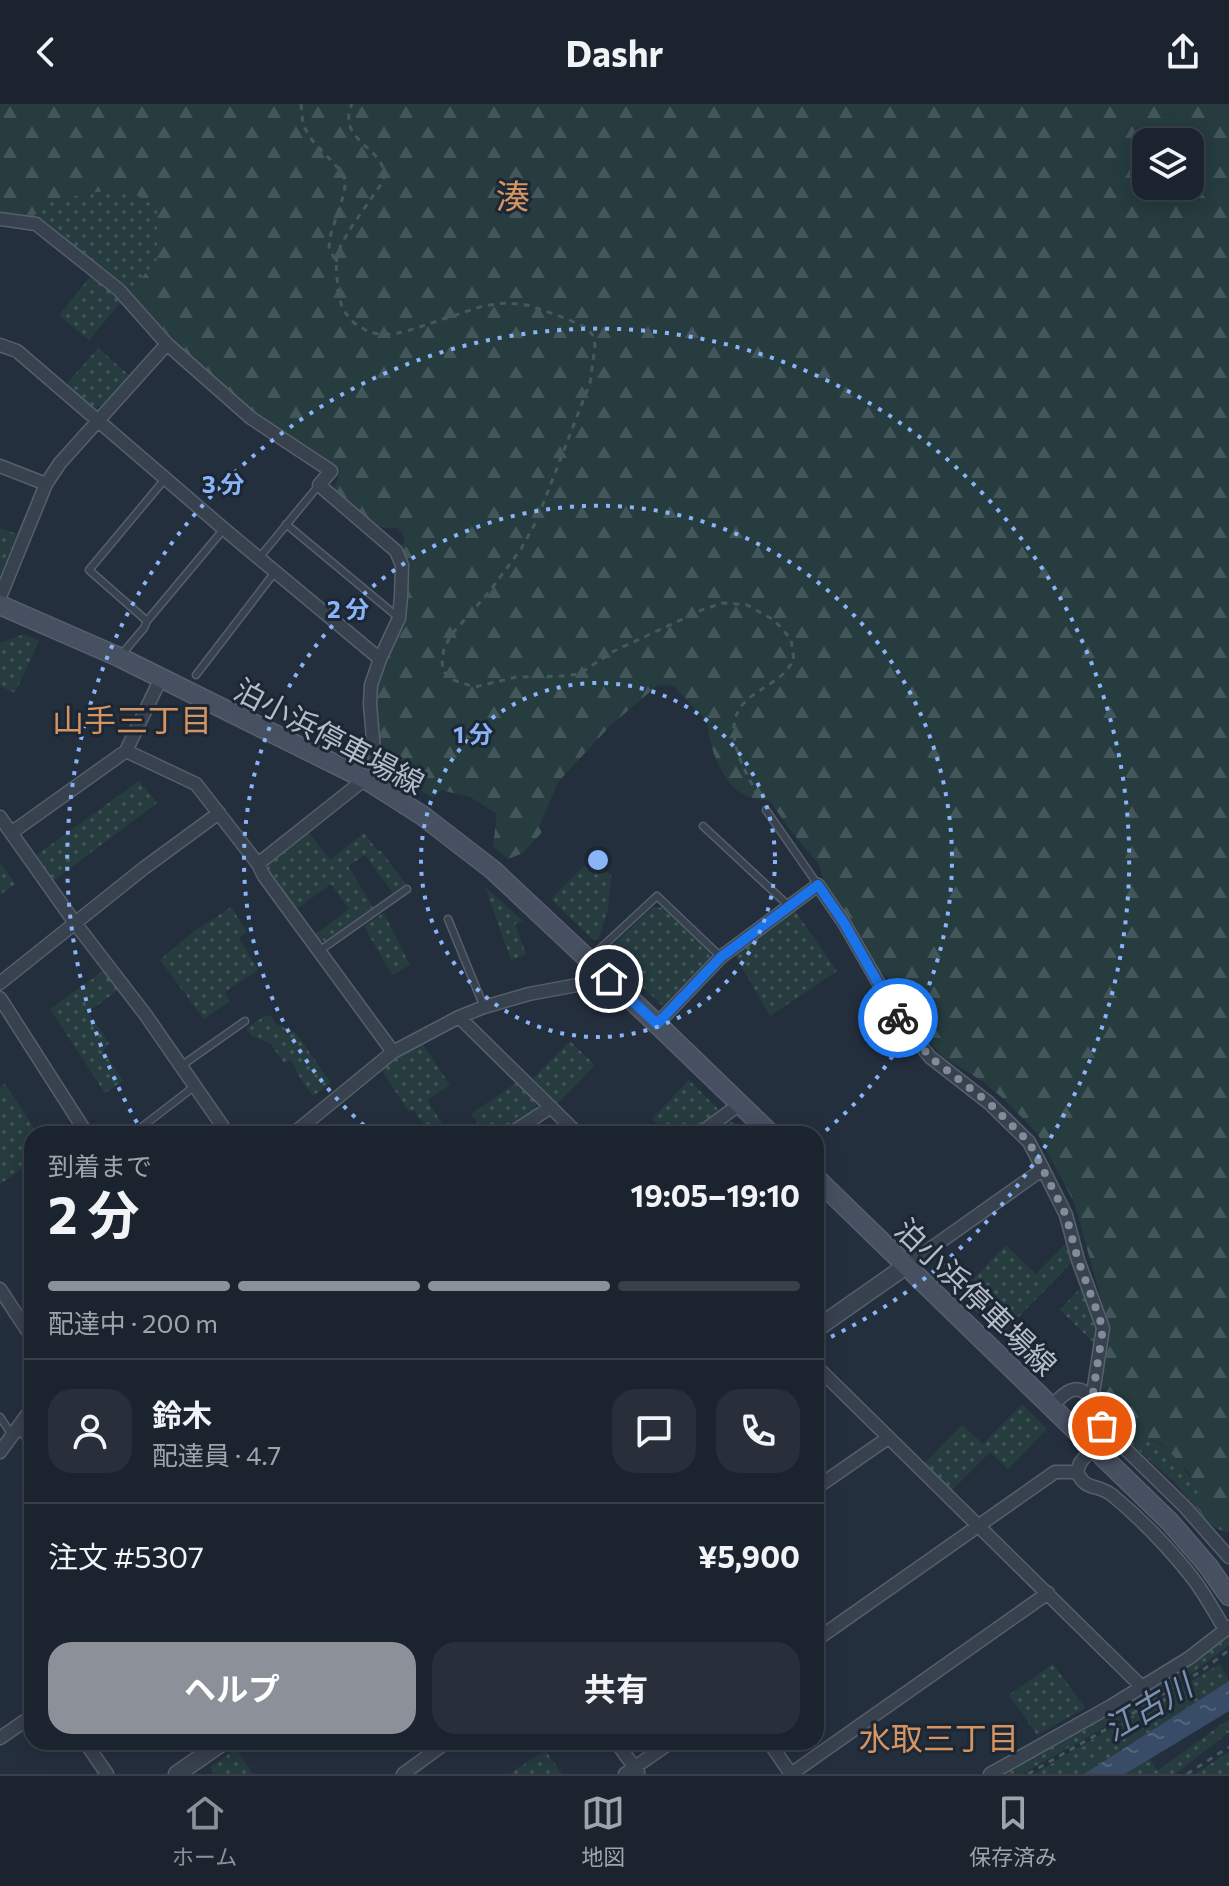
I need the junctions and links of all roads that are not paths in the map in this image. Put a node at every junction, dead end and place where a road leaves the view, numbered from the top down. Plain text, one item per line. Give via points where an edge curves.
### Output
1 (0, 219) edge
2 (167, 344) junction
3 (0, 345) edge
4 (98, 421) junction
5 (0, 466) edge
6 (165, 479) junction
7 (46, 484) junction
8 (319, 485) junction
9 (286, 524) junction
10 (224, 529) junction
11 (259, 558) junction
12 (275, 572) junction
13 (0, 597) edge
14 (0, 605) edge
15 (399, 618) junction
16 (147, 621) junction
17 (119, 657) junction
18 (380, 659) junction
19 (196, 675) dead end
20 (161, 678) junction
21 (126, 751) junction
22 (371, 782) junction
23 (766, 810) road end
24 (219, 813) junction
25 (0, 817) edge
26 (703, 826) dead end
27 (11, 833) junction
28 (258, 864) junction
29 (818, 885) junction
30 (407, 889) dead end
31 (789, 906) junction
32 (448, 919) dead end
33 (75, 923) junction
34 (319, 951) junction
35 (721, 957) junction
36 (589, 959) junction
37 (609, 979) junction
38 (0, 983) edge
39 (0, 998) edge
40 (484, 1007) junction
41 (459, 1017) junction
42 (245, 1021) dead end
43 (657, 1024) junction
44 (393, 1052) junction
45 (181, 1066) junction
46 (195, 1086) junction
47 (740, 1104) junction
48 (551, 1107) junction
49 (82, 1126) edge
50 (143, 1126) dead end
51 (222, 1126) edge
52 (303, 1126) edge
53 (522, 1126) edge
54 (570, 1126) edge
55 (710, 1126) edge
56 (763, 1126) edge
57 (1043, 1169) junction
58 (824, 1186) edge
59 (906, 1266) junction
60 (0, 1289) edge
61 (824, 1323) edge
62 (24, 1326) edge
63 (824, 1374) edge
64 (1092, 1400) junction
65 (1051, 1407) junction
66 (0, 1417) edge
67 (24, 1419) edge
68 (15, 1431) junction
69 (24, 1435) edge
70 (888, 1438) junction
71 (1093, 1447) junction
72 (0, 1452) edge
73 (1077, 1472) junction
74 (824, 1482) edge
75 (979, 1526) junction
76 (1228, 1554) edge
77 (1048, 1593) junction
78 (1229, 1596) edge
79 (1227, 1628) edge
80 (824, 1634) edge
81 (1142, 1687) junction
82 (24, 1722) edge
83 (0, 1738) edge
84 (90, 1750) edge
85 (212, 1750) edge
86 (436, 1750) edge
87 (621, 1750) edge
88 (661, 1750) edge
89 (774, 1750) edge
90 (633, 1772) edge
91 (107, 1774) edge
92 (177, 1774) edge
93 (403, 1774) edge
94 (791, 1774) edge
95 (990, 1774) edge

1 - 2 street via 36,224 119,290
2 - 4 street
2 - 8 street via 251,418 331,471
3 - 4 street via 17,351
4 - 6 street
4 - 7 street
5 - 7 street
6 - 10 street
6 - 16 lane via 89,570
7 - 13 street
8 - 9 lane
8 - 15 street via 396,551 402,565
9 - 11 lane
9 - 15 lane
10 - 11 street
10 - 16 lane
11 - 12 street
12 - 18 street
12 - 19 lane
14 - 17 main road, 泊小浜停車場線
15 - 18 street
16 - 17 lane
17 - 20 main road, 泊小浜停車場線
18 - 22 street via 371,685
20 - 21 street
20 - 22 main road, 泊小浜停車場線
21 - 24 street via 196,784
21 - 27 street
22 - 28 street
22 - 36 main road, 泊小浜停車場線 via 493,870
23 - 29 lane
24 - 28 street
24 - 33 street
25 - 27 street
26 - 31 lane
27 - 33 street
28 - 34 street
29 - 31 street
29 - 57 street via 900,1020 930,1057 1029,1142
30 - 34 lane
31 - 35 street
32 - 40 lane
33 - 38 street
33 - 45 street
34 - 44 street
35 - 36 lane via 657,896
35 - 43 street
36 - 37 main road, 泊小浜停車場線
37 - 40 street
37 - 43 main road, 泊小浜停車場線
39 - 49 street
40 - 41 street
41 - 44 street
41 - 48 street
42 - 45 lane
43 - 47 main road, 泊小浜停車場線
44 - 52 street
45 - 46 street
46 - 50 lane
46 - 51 street
47 - 55 street
47 - 56 main road, 泊小浜停車場線
48 - 53 street
48 - 54 street
57 - 59 street
57 - 64 street via 1066,1215 1103,1328
58 - 59 main road, 泊小浜停車場線
59 - 61 street
59 - 65 main road, 泊小浜停車場線
60 - 62 street
63 - 70 street
64 - 65 street via 1075,1389
64 - 76 street via 1102,1426
65 - 71 main road, 泊小浜停車場線
66 - 68 lane
67 - 68 street
68 - 69 street
68 - 72 street
70 - 74 street
70 - 75 street
71 - 73 street
71 - 78 main road, 泊小浜停車場線 via 1170,1522
73 - 75 street via 1055,1472
73 - 79 street via 1084,1484 1109,1492 1150,1531 1193,1578
75 - 77 street
75 - 80 street
77 - 81 street
77 - 94 street
79 - 81 street
81 - 95 street
82 - 83 street
84 - 91 street
85 - 92 street
86 - 93 street
87 - 90 street
88 - 90 street
89 - 94 street

